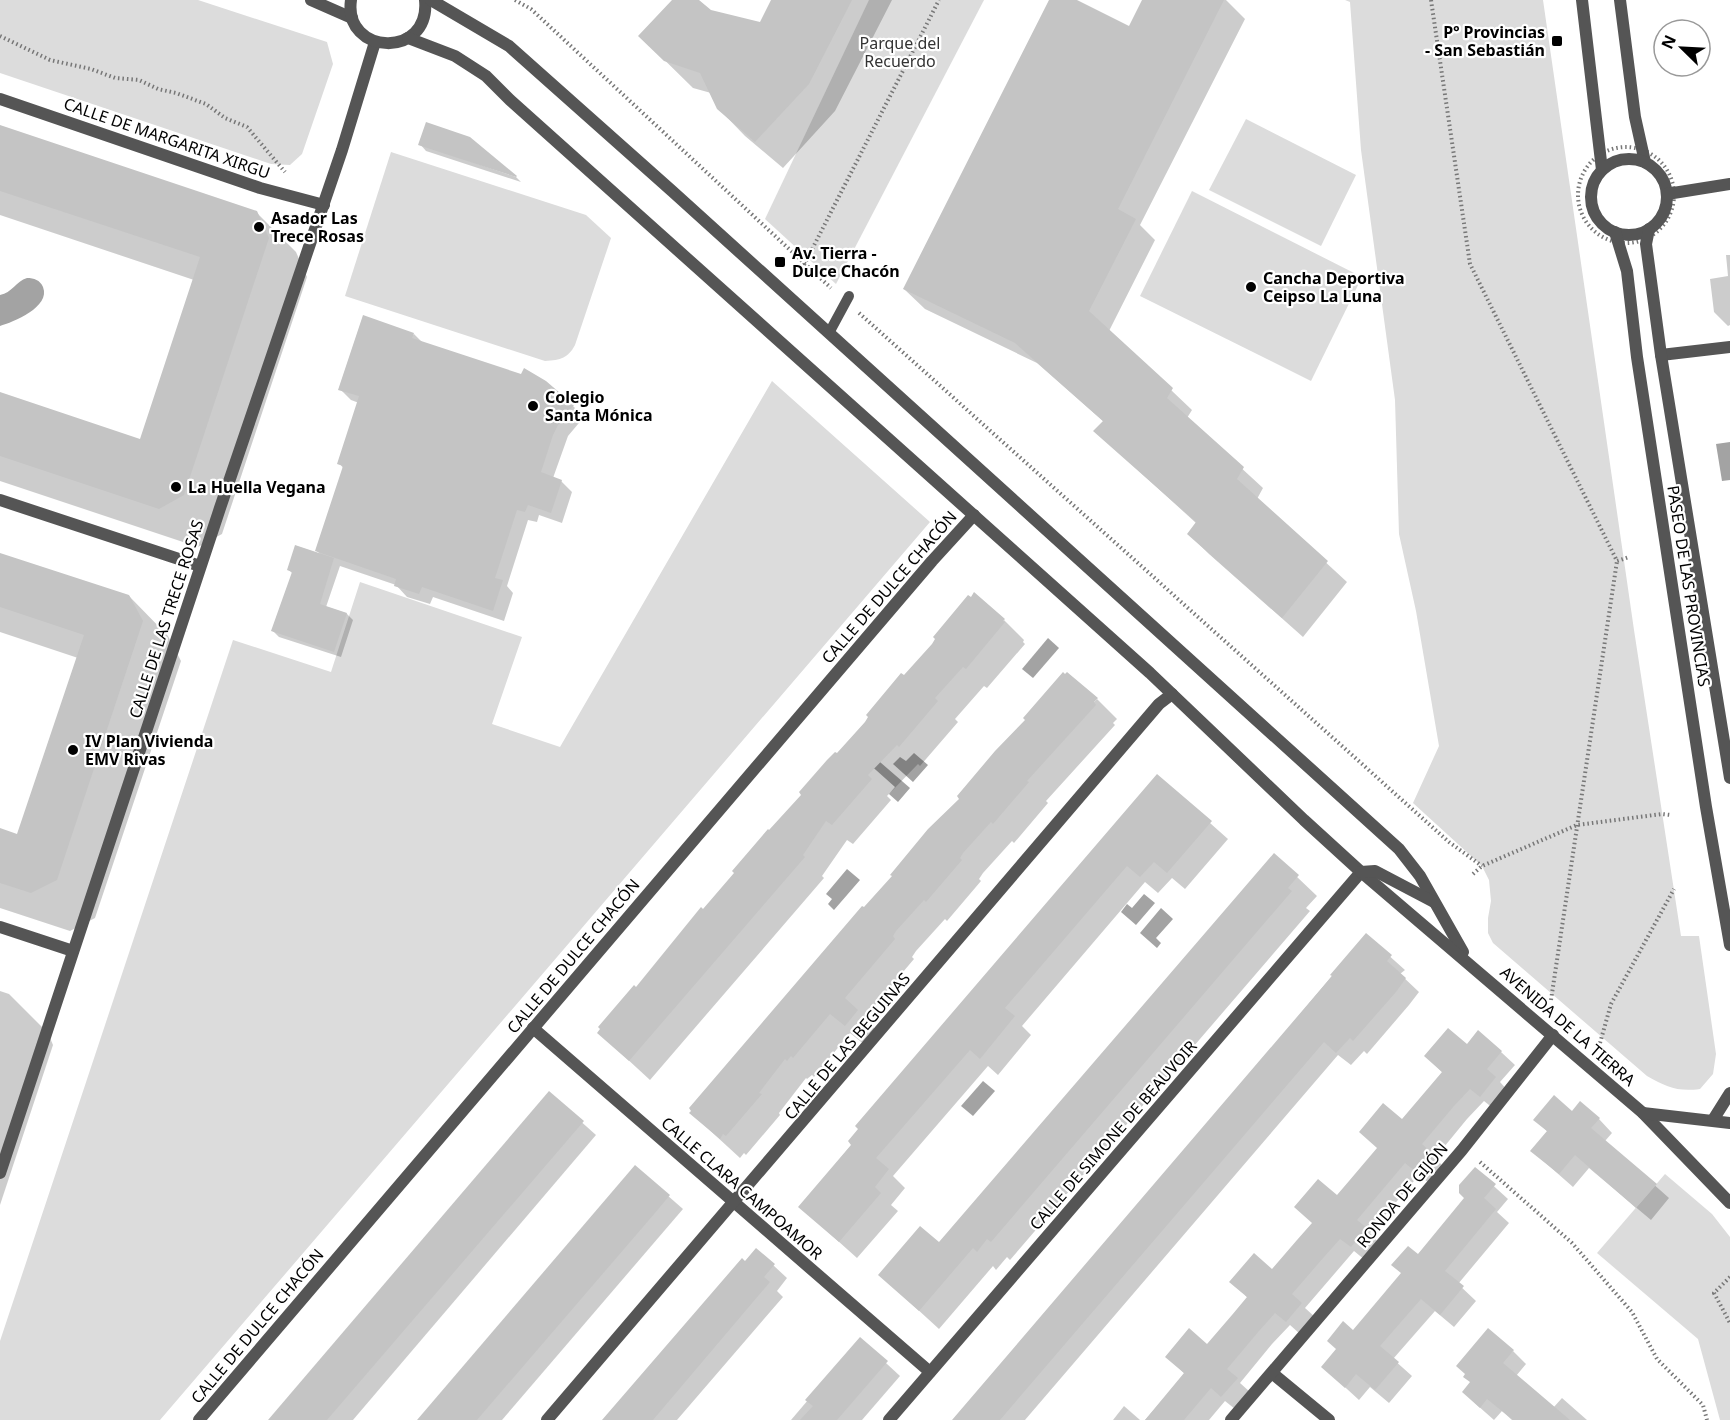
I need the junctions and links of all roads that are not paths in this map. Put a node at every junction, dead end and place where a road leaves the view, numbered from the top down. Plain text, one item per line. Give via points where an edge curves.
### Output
1 (311, 0) edge
2 (351, 0) edge
3 (425, 0) edge
4 (430, 0) edge
5 (1582, 0) edge
6 (1620, 0) edge
7 (352, 18) junction
8 (408, 38) junction
9 (375, 42) junction
10 (0, 99) edge
11 (1643, 156) junction
12 (1602, 170) junction
13 (1730, 184) edge
14 (1670, 193) junction
15 (324, 206) junction
16 (1648, 234) junction
17 (1616, 237) junction
18 (848, 299) road end
19 (829, 333) junction
20 (1730, 346) edge
21 (1661, 355) junction
22 (0, 500) edge
23 (974, 515) junction
24 (200, 567) junction
25 (1172, 694) junction
26 (1730, 778) edge
27 (1361, 872) junction
28 (1434, 902) junction
29 (0, 927) edge
30 (1730, 945) edge
31 (73, 951) junction
32 (1470, 963) junction
33 (533, 1028) junction
34 (1553, 1035) junction
35 (1730, 1093) edge
36 (1643, 1113) junction
37 (1713, 1120) junction
38 (1730, 1123) edge
39 (0, 1173) edge
40 (734, 1203) junction
41 (1730, 1203) edge
42 (930, 1372) junction
43 (1272, 1373) junction
44 (199, 1420) edge
45 (547, 1420) edge
46 (889, 1420) edge
47 (1231, 1420) edge
48 (1329, 1420) edge

1 - 7 street
2 - 7 street
3 - 8 street via 423,20
4 - 19 street via 509,46
5 - 12 street
6 - 11 street
7 - 9 street via 357,28
8 - 9 street via 398,43
8 - 23 street, AVENIDA DE LA TIERRA via 454,56 486,76
9 - 15 street, CALLE DE LAS TRECE ROSAS
10 - 15 street, CALLE DE MARGARITA XIRGU
11 - 12 street via 1622,159
11 - 14 street
12 - 17 street via 1593,183 1592,202 1596,214
13 - 14 street
14 - 16 street
15 - 24 street, CALLE DE LAS TRECE ROSAS
16 - 17 street
16 - 21 street, PASEO DE LAS PROVINCIAS via 1648,269
17 - 30 street, PASEO DE LAS PROVINCIAS via 1627,271 1637,357
18 - 19 lane
19 - 28 street via 1399,849
20 - 21 street
21 - 26 street, PASEO DE LAS PROVINCIAS
22 - 24 street
23 - 25 street, AVENIDA DE LA TIERRA
23 - 33 street, CALLE DE DULCE CHACÓN
24 - 31 street, CALLE DE LAS TRECE ROSAS
25 - 27 street, AVENIDA DE LA TIERRA
25 - 40 street, CALLE DE LAS BEGUINAS via 1159,704
27 - 28 street via 1375,871
27 - 32 street, AVENIDA DE LA TIERRA
27 - 42 street, CALLE DE SIMONE DE BEAUVOIR
28 - 32 street
29 - 31 street
31 - 39 street, CALLE DE LAS TRECE ROSAS
32 - 34 street, AVENIDA DE LA TIERRA
33 - 40 street, CALLE CLARA CAMPOAMOR
33 - 44 street, CALLE DE DULCE CHACÓN
34 - 36 street, AVENIDA DE LA TIERRA
34 - 43 street, RONDA DE GIJÓN via 1462,1150
35 - 37 street
36 - 37 street
36 - 41 street, AVENIDA DE LA TIERRA
37 - 38 street
40 - 42 street, CALLE CLARA CAMPOAMOR
40 - 45 street, CALLE DE LAS BEGUINAS
42 - 46 street, CALLE DE SIMONE DE BEAUVOIR
43 - 47 street, RONDA DE GIJÓN
43 - 48 street

